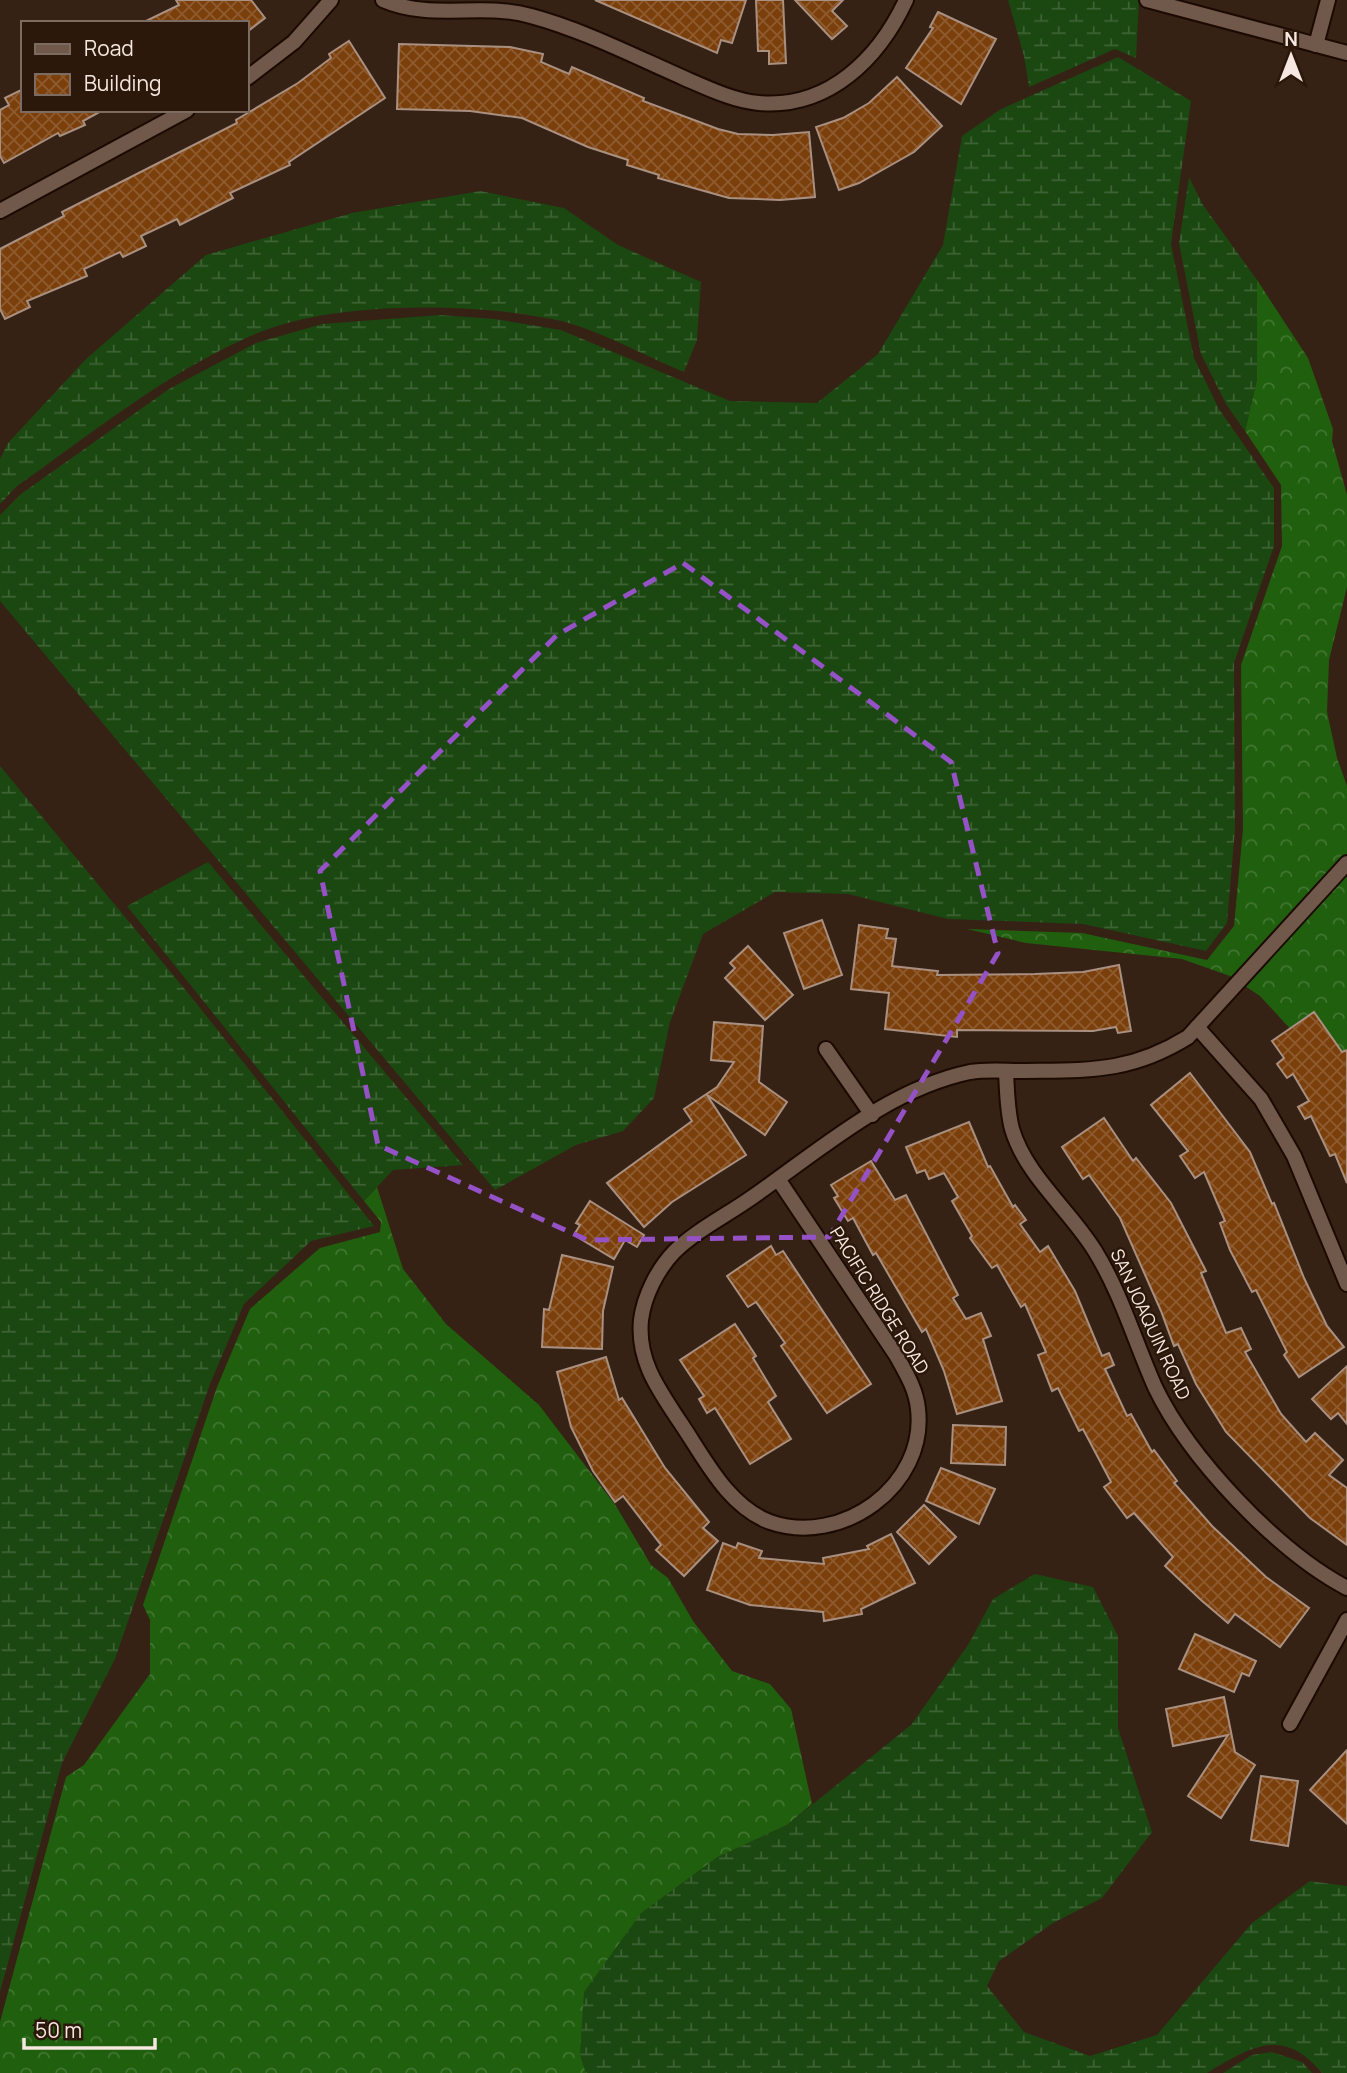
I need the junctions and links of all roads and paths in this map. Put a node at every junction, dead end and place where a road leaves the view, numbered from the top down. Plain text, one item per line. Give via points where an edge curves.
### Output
1 (331, 0) edge
2 (383, 0) edge
3 (906, 0) edge
4 (1147, 0) edge
5 (1328, 0) edge
6 (1316, 45) junction
7 (1347, 53) edge
8 (248, 77) edge
9 (183, 112) edge
10 (0, 211) edge
11 (1347, 863) edge
12 (1197, 1027) junction
13 (826, 1049) dead end
14 (1006, 1071) junction
15 (872, 1115) junction
16 (778, 1179) junction
17 (1347, 1284) edge
18 (1347, 1588) edge
19 (1347, 1620) edge
20 (1290, 1724) dead end

1 - 8 street via 294,42
2 - 3 street via 431,12 519,13 554,22 708,88 760,103 801,100 833,89 867,60 891,30
4 - 6 street
5 - 6 street
6 - 7 street
9 - 10 street
11 - 12 street, PACIFIC RIDGE ROAD
12 - 14 street, PACIFIC RIDGE ROAD via 1171,1048 1122,1067
12 - 17 street via 1261,1099 1294,1156
13 - 15 street
14 - 15 street, PACIFIC RIDGE ROAD via 974,1071 945,1078 896,1098
14 - 18 street, SAN JOAQUIN ROAD via 1013,1130 1027,1160 1096,1252 1156,1389 1181,1428 1217,1478 1250,1513
15 - 16 street, PACIFIC RIDGE ROAD
16 - 16 street, PACIFIC RIDGE ROAD via 896,1355 913,1386 919,1411 916,1438 896,1486 850,1519 825,1526 770,1522 724,1488 651,1378 640,1345 648,1293 675,1251
19 - 20 street

